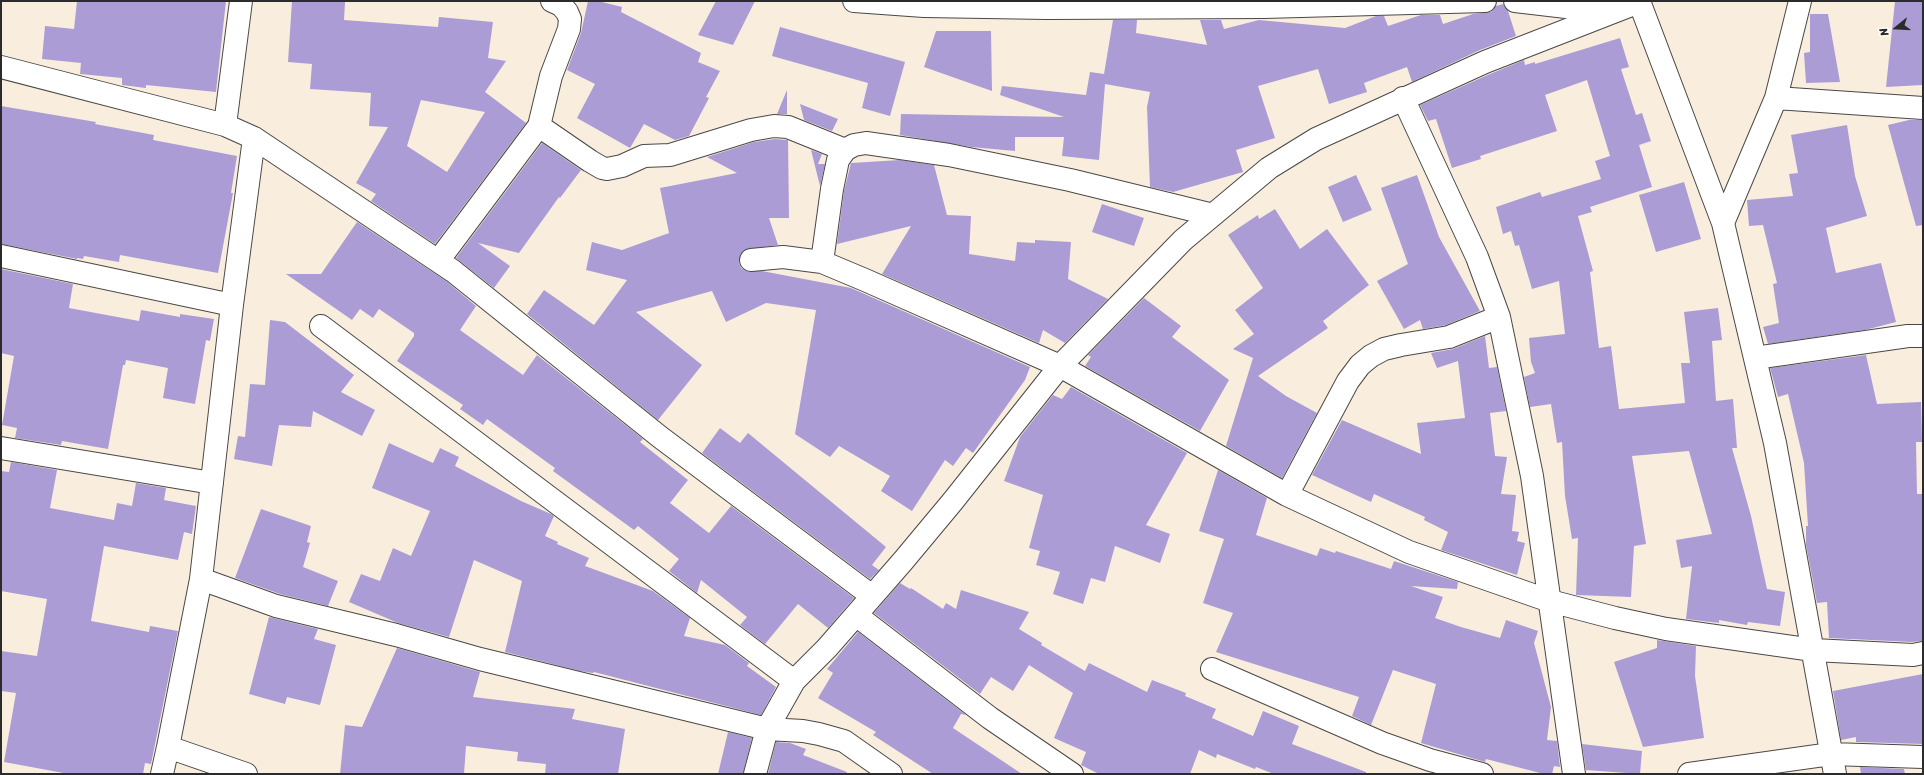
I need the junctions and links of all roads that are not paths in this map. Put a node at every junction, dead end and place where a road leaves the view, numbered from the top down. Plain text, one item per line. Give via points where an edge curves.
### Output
1 (241, 1) edge
2 (552, 1) edge
3 (854, 1) edge
4 (1485, 1) edge
5 (1515, 1) edge
6 (1800, 1) edge
7 (1639, 2) edge
8 (1612, 12) junction
9 (1, 67) edge
10 (1403, 98) junction
11 (1776, 98) junction
12 (1923, 108) edge
13 (225, 125) junction
14 (539, 126) junction
15 (254, 138) junction
16 (845, 150) junction
17 (1213, 215) junction
18 (1723, 224) junction
19 (1, 256) edge
20 (438, 260) junction
21 (751, 260) dead end
22 (822, 262) junction
23 (232, 305) junction
24 (1499, 317) junction
25 (321, 326) dead end
26 (1923, 336) edge
27 (1755, 358) junction
28 (1060, 366) junction
29 (1, 448) edge
30 (212, 483) junction
31 (1287, 495) junction
32 (200, 579) junction
33 (872, 596) junction
34 (1550, 602) junction
35 (856, 615) junction
36 (1813, 650) junction
37 (1923, 652) edge
38 (1212, 669) dead end
39 (794, 681) junction
40 (767, 729) junction
41 (168, 747) junction
42 (1923, 756) edge
43 (1833, 764) edge
44 (1429, 767) edge
45 (162, 774) edge
46 (246, 774) edge
47 (755, 774) edge
48 (892, 774) edge
49 (1072, 774) edge
50 (1482, 774) edge
51 (1574, 774) edge
52 (1689, 774) edge

1 - 13 street
2 - 14 street via 561,5 567,12 569,24 551,76
3 - 4 street via 924,6 1047,8 1264,7
5 - 8 street
6 - 11 street
7 - 8 street
7 - 18 street
8 - 10 street via 1485,62
9 - 13 street
10 - 17 street via 1316,139 1269,168
10 - 24 street via 1477,257
11 - 12 street
11 - 18 street
13 - 15 street
14 - 16 street via 590,161 607,169 622,166 644,156 670,155 751,130 774,126 788,127
14 - 20 street
15 - 20 street
15 - 23 street
16 - 17 street via 866,143 949,155 1070,180
16 - 22 street via 838,160 832,189
17 - 28 street via 1183,240
18 - 27 street
19 - 23 street
20 - 33 street via 660,437
21 - 22 street via 783,257
22 - 28 street
23 - 30 street
24 - 31 street via 1449,337 1384,349 1360,365 1348,381
24 - 34 street via 1532,476
25 - 39 street
26 - 27 street
27 - 36 street via 1775,443
28 - 31 street
28 - 33 street via 953,501
29 - 30 street
30 - 32 street
31 - 34 street via 1409,552
32 - 40 street via 276,606
32 - 41 street
33 - 35 street
34 - 36 street via 1666,629
34 - 51 street
35 - 39 street
35 - 49 street via 990,718
36 - 37 street via 1913,655
36 - 43 street
38 - 44 street via 1382,743
39 - 40 street
40 - 47 street
40 - 48 street via 803,731 844,741
41 - 45 street
41 - 46 street
42 - 43 street
43 - 52 street
44 - 50 street

